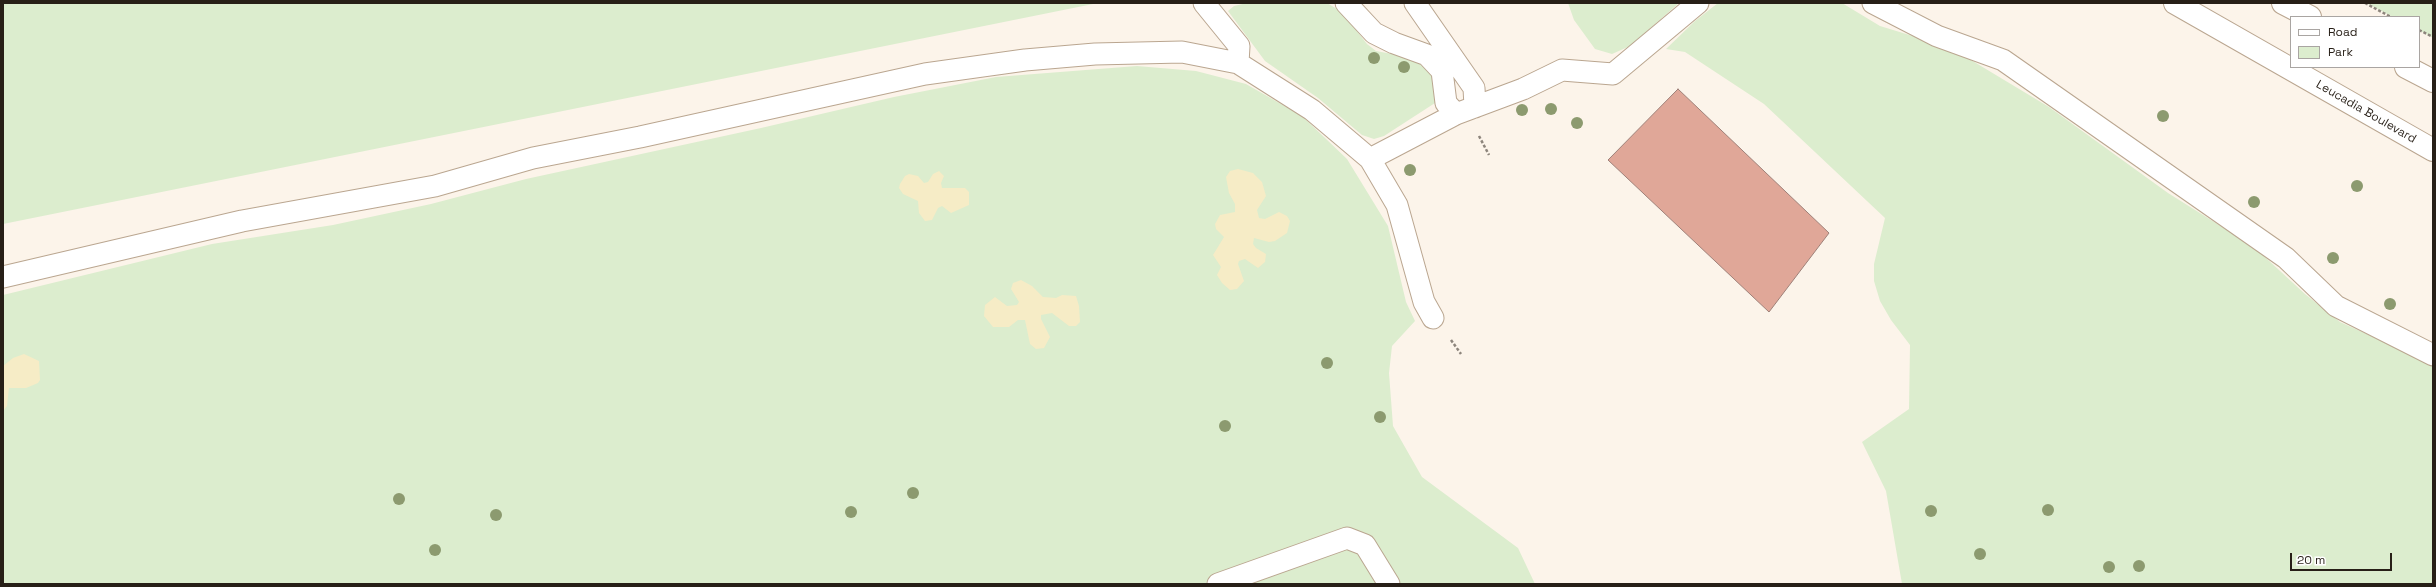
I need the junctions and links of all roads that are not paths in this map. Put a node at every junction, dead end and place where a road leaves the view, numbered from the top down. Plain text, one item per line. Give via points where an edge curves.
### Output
1 (1204, 3) edge
2 (1346, 3) edge
3 (1415, 3) edge
4 (1698, 3) edge
5 (1873, 3) edge
6 (2175, 3) edge
7 (2283, 3) edge
8 (2308, 16) edge
9 (1238, 63) junction
10 (2408, 68) edge
11 (2433, 81) edge
12 (1465, 110) junction
13 (2433, 150) edge
14 (1370, 159) junction
15 (3, 277) edge
16 (1433, 318) dead end
17 (2433, 355) edge
18 (1218, 584) edge
19 (1390, 584) edge

1 - 9 lane via 1239,46
2 - 12 lane via 1374,33 1427,55 1442,71 1446,103
3 - 12 lane via 1474,88
4 - 12 lane via 1613,74 1562,70 1523,89
5 - 17 lane via 1937,36 2003,60 2286,258 2336,306
6 - 13 main road, Leucadia Boulevard
7 - 8 main road
9 - 14 lane via 1312,110
9 - 15 lane via 1182,52 1095,54 1025,60 925,74 533,158 435,186 242,221
10 - 11 main road
12 - 14 lane
14 - 16 lane via 1397,205 1424,302
18 - 19 lane via 1347,538 1365,545

